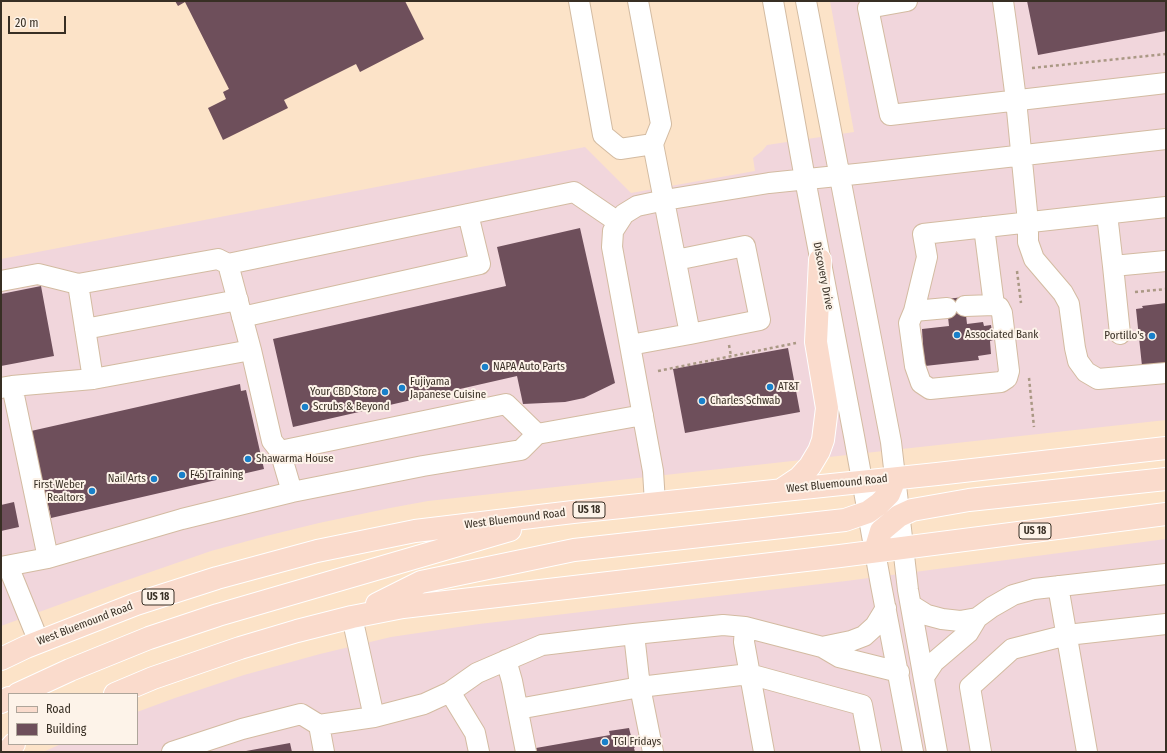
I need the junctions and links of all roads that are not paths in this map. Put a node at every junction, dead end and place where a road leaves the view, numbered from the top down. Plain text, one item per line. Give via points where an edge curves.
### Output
1 (579, 1) edge
2 (638, 1) edge
3 (773, 1) edge
4 (806, 1) edge
5 (907, 1) edge
6 (1003, 1) edge
7 (1166, 83) edge
8 (1016, 100) junction
9 (1166, 139) edge
10 (653, 144) junction
11 (1021, 155) junction
12 (839, 176) junction
13 (805, 179) junction
14 (665, 200) junction
15 (1166, 207) edge
16 (468, 214) junction
17 (1107, 214) junction
18 (618, 222) junction
19 (1028, 222) junction
20 (984, 227) junction
21 (676, 260) junction
22 (820, 260) junction
23 (1166, 261) edge
24 (228, 264) junction
25 (1113, 266) junction
26 (1, 281) edge
27 (78, 284) junction
28 (994, 305) junction
29 (240, 308) junction
30 (914, 311) junction
31 (85, 328) junction
32 (690, 334) junction
33 (1120, 334) dead end
34 (630, 345) junction
35 (251, 350) junction
36 (1166, 373) edge
37 (92, 379) junction
38 (7, 387) edge
39 (643, 415) junction
40 (537, 434) junction
41 (1166, 448) edge
42 (280, 451) junction
43 (895, 478) junction
44 (1166, 479) edge
45 (862, 482) junction
46 (781, 490) junction
47 (292, 492) junction
48 (655, 503) junction
49 (573, 512) junction
50 (868, 512) junction
51 (1166, 514) edge
52 (899, 516) junction
53 (903, 548) junction
54 (875, 551) junction
55 (48, 558) junction
56 (4, 566) edge
57 (1166, 574) edge
58 (1058, 586) junction
59 (911, 606) junction
60 (886, 608) junction
61 (352, 617) junction
62 (977, 618) junction
63 (1166, 624) edge
64 (745, 627) junction
65 (634, 634) junction
66 (1067, 635) junction
67 (39, 642) junction
68 (822, 647) junction
69 (2, 658) edge
70 (506, 660) junction
71 (899, 672) junction
72 (749, 674) junction
73 (924, 677) junction
74 (640, 687) junction
75 (450, 692) junction
76 (20, 693) edge
77 (117, 693) edge
78 (518, 709) junction
79 (374, 717) junction
80 (319, 724) junction
81 (172, 752) edge
82 (324, 752) edge
83 (479, 752) edge
84 (526, 752) edge
85 (653, 752) edge
86 (764, 752) edge
87 (871, 752) edge
88 (913, 752) edge
89 (937, 752) edge
90 (981, 752) edge
91 (1087, 752) edge

1 - 10 street via 603,135 620,149
2 - 10 street via 661,124
3 - 13 street, Discovery Drive
4 - 12 street
5 - 8 street via 868,8 890,115
6 - 8 street
7 - 8 street
8 - 11 street
9 - 11 street
10 - 14 street
11 - 12 street
11 - 19 street
12 - 13 street
12 - 43 street via 891,442
13 - 14 street via 769,182
13 - 22 street, Discovery Drive
14 - 18 street via 637,206 624,214
14 - 21 street
15 - 17 street
16 - 18 street via 574,192
16 - 24 street
16 - 29 street via 480,264
17 - 19 street
17 - 25 street
18 - 34 street via 613,231 612,246
19 - 20 street
19 - 36 street via 1028,242 1034,259 1063,293 1069,304 1078,361 1086,372 1098,379
20 - 28 street
20 - 30 street via 924,234 927,257
21 - 32 street
21 - 32 street via 745,246 760,320
22 - 45 street, Discovery Drive
22 - 46 main road via 816,342 827,408 823,440 810,466 799,478
23 - 25 street
24 - 27 street via 218,259
24 - 29 street
25 - 33 street
26 - 27 street via 38,274
27 - 31 street
28 - 30 street
28 - 30 street via 999,307 1002,313 1008,356 1007,378 1002,382 930,389 921,383 915,366 908,323
29 - 31 street
29 - 35 street
31 - 37 street
32 - 34 street
34 - 39 street
35 - 37 street
35 - 42 street via 272,441
37 - 38 street
38 - 55 street
39 - 40 street
39 - 48 street via 653,471
40 - 42 street via 506,404
40 - 47 street via 521,450 422,466
41 - 43 main road, West Bluemound Road / US 18
42 - 47 street
43 - 45 main road, West Bluemound Road / US 18
43 - 50 main road via 888,494
43 - 52 street
44 - 52 main road via 969,500 912,510
45 - 46 main road, West Bluemound Road / US 18
45 - 50 street, Discovery Drive
46 - 48 main road, West Bluemound Road / US 18
47 - 55 street via 182,519
48 - 49 main road, West Bluemound Road / US 18
49 - 67 main road, West Bluemound Road / US 18 via 415,531 317,551 217,578 136,604
49 - 76 main road via 218,615 149,638
50 - 54 street, Discovery Drive
50 - 61 main road via 840,521 574,550 421,582
51 - 53 main road, US 18
52 - 53 street
52 - 54 main road via 881,531
53 - 54 main road, US 18
53 - 59 street
54 - 60 street, Discovery Drive
54 - 61 main road, US 18 via 402,607
55 - 56 street
56 - 67 street
57 - 58 street
58 - 62 street via 1013,595
58 - 66 street
59 - 62 street via 927,615 942,619 960,621
59 - 73 street
60 - 68 street via 875,626 864,636 852,642
60 - 71 street, Discovery Drive
61 - 77 main road, US 18 via 240,648
61 - 79 street
62 - 73 street via 968,633 934,662
63 - 66 street
64 - 65 street via 723,625
64 - 68 street
64 - 72 street via 744,642
65 - 70 street via 542,645
65 - 74 street
66 - 90 street via 1012,649 970,687
66 - 91 street
67 - 69 main road, West Bluemound Road / US 18
68 - 71 street via 839,657
70 - 75 street via 477,673
70 - 78 street
71 - 88 street, Discovery Drive
72 - 74 street
72 - 86 street
72 - 87 street via 862,706
73 - 89 street
74 - 78 street
74 - 85 street
75 - 79 street via 424,704
75 - 83 street via 475,733
78 - 84 street
79 - 80 street
80 - 81 street via 301,714 242,728
80 - 82 street

